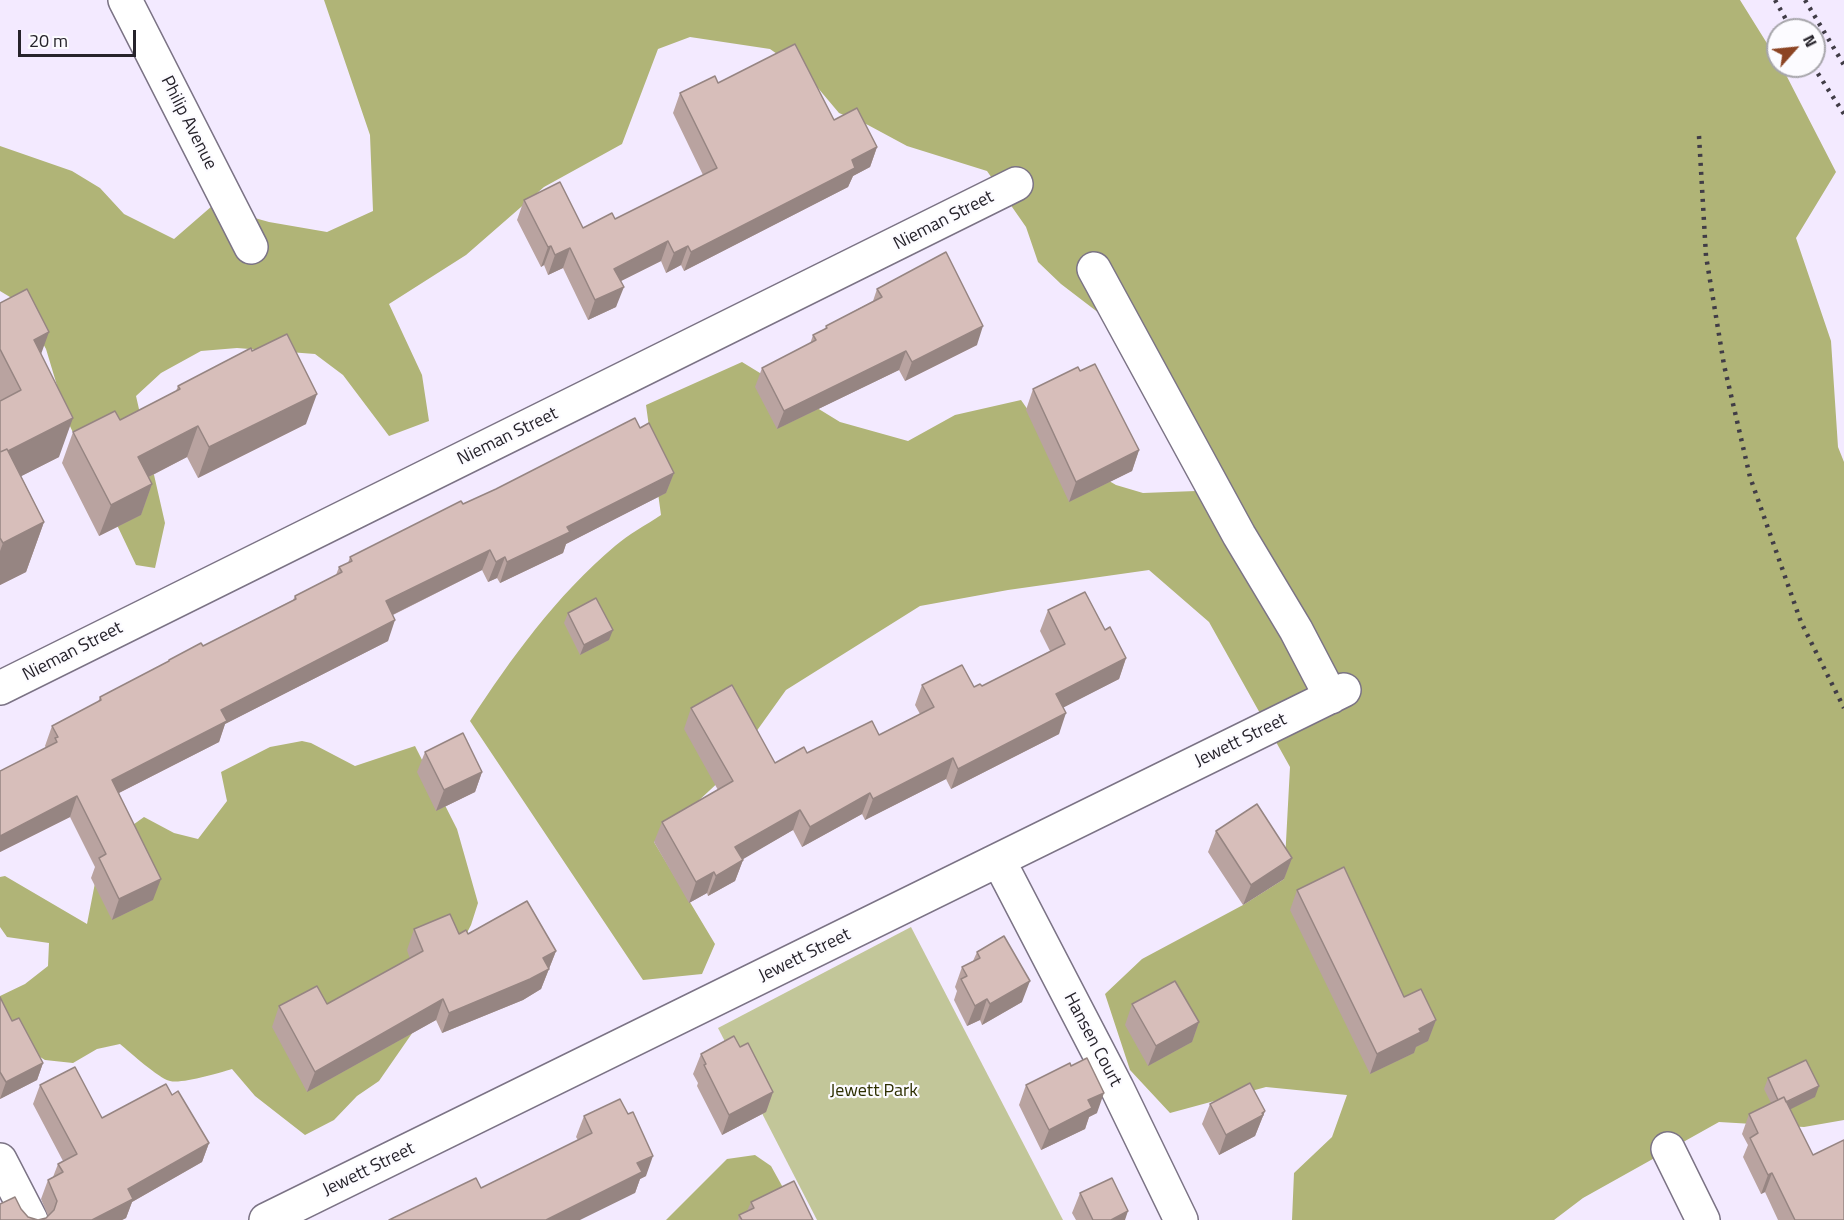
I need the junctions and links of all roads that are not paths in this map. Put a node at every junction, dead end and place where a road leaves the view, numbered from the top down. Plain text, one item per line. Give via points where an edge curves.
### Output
1 (125, 0) edge
2 (1016, 184) dead end
3 (251, 247) dead end
4 (1094, 270) dead end
5 (0, 688) edge
6 (999, 861) junction
7 (1668, 1149) dead end
8 (0, 1160) edge
9 (32, 1220) edge
10 (266, 1220) edge
11 (1181, 1220) edge
12 (1703, 1220) edge

1 - 3 street, Philip Avenue
2 - 5 street, Nieman Street
4 - 6 street, Jewett Street via 1239,535 1337,694
6 - 10 street, Jewett Street
6 - 11 street, Hansen Court
7 - 12 street
8 - 9 street

